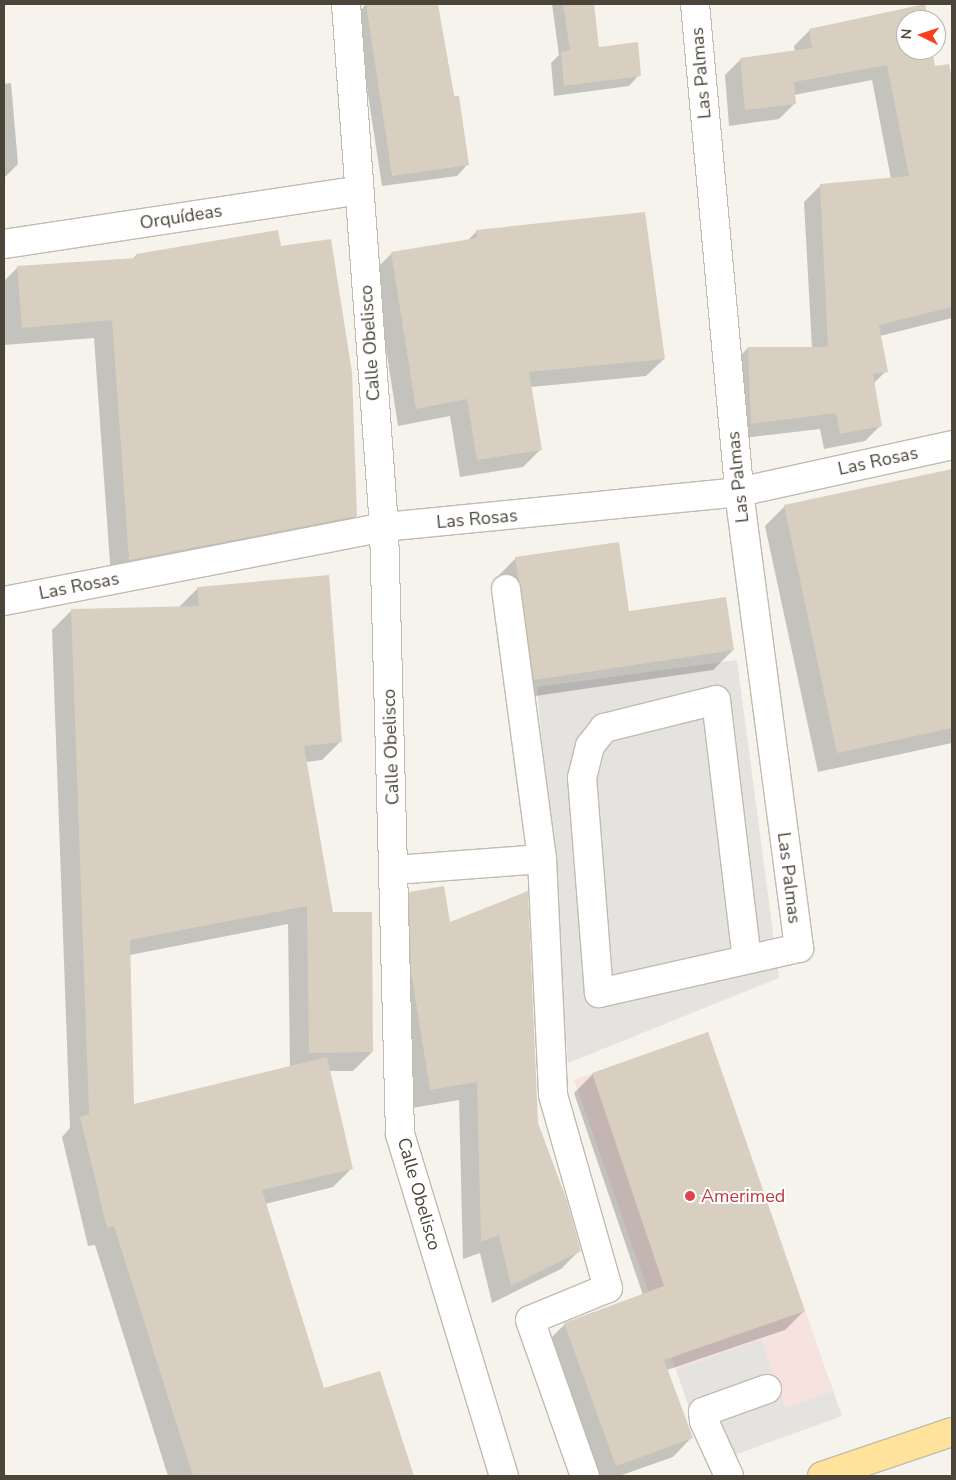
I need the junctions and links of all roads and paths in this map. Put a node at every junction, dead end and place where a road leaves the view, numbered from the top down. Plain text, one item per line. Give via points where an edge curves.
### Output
1 (346, 4) edge
2 (695, 4) edge
3 (359, 190) junction
4 (4, 244) edge
5 (952, 445) edge
6 (739, 492) junction
7 (384, 527) junction
8 (506, 589) dead end
9 (4, 601) edge
10 (542, 859) junction
11 (395, 870) junction
12 (747, 959) junction
13 (767, 1388) dead end
14 (952, 1432) edge
15 (504, 1476) edge
16 (585, 1476) edge
17 (729, 1476) edge
18 (822, 1476) edge

1 - 3 street, Calle Obelisco
2 - 6 street, Las Palmas
3 - 4 street, Orquídeas
3 - 7 street, Calle Obelisco
5 - 6 street, Las Rosas
6 - 7 street, Las Rosas
6 - 12 street, Las Palmas via 798,948
7 - 9 street, Las Rosas
7 - 11 street, Calle Obelisco
8 - 10 street
10 - 11 street
10 - 16 street via 553,1095 608,1288 530,1320
11 - 15 street, Calle Obelisco via 400,1134
12 - 12 street via 599,993 582,778 590,746 604,728 716,700
13 - 17 street via 703,1412
14 - 18 main road

